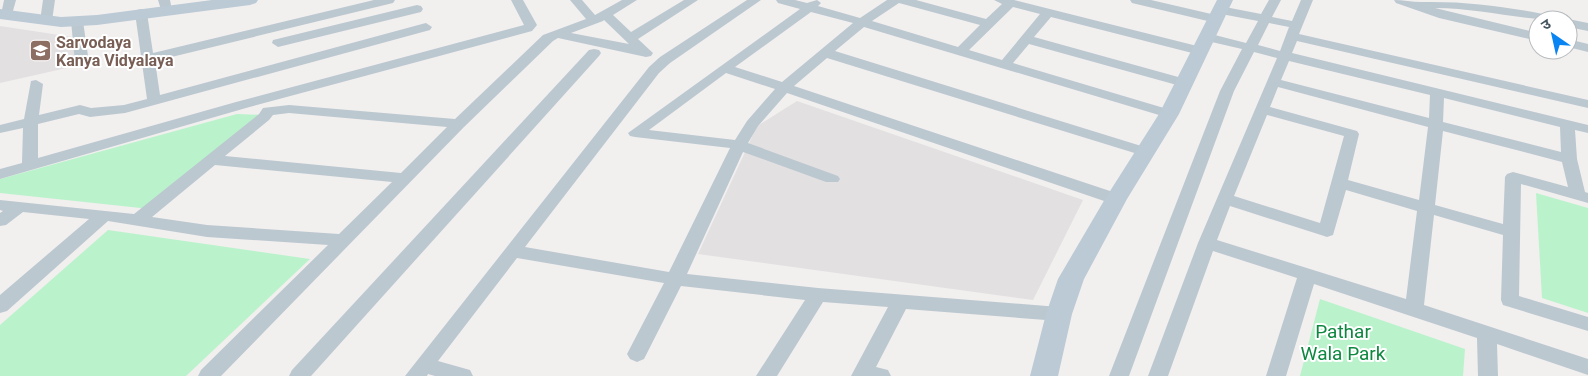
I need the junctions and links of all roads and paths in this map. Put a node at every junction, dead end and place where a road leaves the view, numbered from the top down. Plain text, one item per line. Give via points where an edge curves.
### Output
1 (49, 0) edge
2 (248, 0) edge
3 (390, 0) edge
4 (516, 0) edge
5 (576, 0) edge
6 (631, 0) edge
7 (692, 0) edge
8 (755, 0) edge
9 (782, 0) edge
10 (895, 0) edge
11 (903, 0) edge
12 (1136, 0) edge
13 (1275, 0) edge
14 (1307, 0) edge
15 (1400, 0) edge
16 (1005, 1) edge
17 (211, 2) edge
18 (614, 4) edge
19 (814, 4) edge
20 (165, 5) edge
21 (415, 5) edge
22 (1417, 6) junction
23 (6, 10) edge
24 (1048, 12) junction
25 (141, 13) junction
26 (1528, 15) edge
27 (599, 18) junction
28 (1265, 19) junction
29 (46, 21) junction
30 (77, 21) junction
31 (862, 22) junction
32 (1214, 23) edge
33 (988, 24) junction
34 (529, 27) junction
35 (1294, 31) junction
36 (555, 34) junction
37 (1528, 35) edge
38 (630, 38) junction
39 (433, 39) junction
40 (1026, 39) junction
41 (278, 43) dead end
42 (1250, 48) junction
43 (644, 51) junction
44 (594, 52) dead end
45 (960, 52) junction
46 (826, 53) junction
47 (1283, 57) junction
48 (149, 58) junction
49 (82, 63) dead end
50 (659, 65) junction
51 (1005, 65) junction
52 (726, 69) junction
53 (1274, 82) junction
54 (1184, 83) junction
55 (36, 84) dead end
56 (784, 87) junction
57 (1437, 93) junction
58 (154, 101) junction
59 (1588, 104) edge
60 (241, 105) junction
61 (1263, 110) junction
62 (268, 111) junction
63 (1169, 114) junction
64 (31, 122) junction
65 (459, 124) junction
66 (1436, 124) junction
67 (1567, 124) junction
68 (0, 129) edge
69 (1588, 129) edge
70 (739, 146) junction
71 (1146, 152) junction
72 (213, 160) junction
73 (1569, 160) junction
74 (30, 165) junction
75 (0, 174) edge
76 (405, 178) junction
77 (832, 179) dead end
78 (1339, 183) junction
79 (1583, 197) edge
80 (1116, 199) junction
81 (1225, 199) junction
82 (0, 205) edge
83 (19, 207) junction
84 (1427, 208) junction
85 (104, 215) junction
86 (138, 220) junction
87 (0, 222) edge
88 (1512, 232) junction
89 (345, 240) junction
90 (1207, 243) junction
91 (512, 251) junction
92 (1307, 275) junction
93 (675, 279) junction
94 (818, 295) junction
95 (900, 302) junction
96 (0, 306) edge
97 (1414, 308) junction
98 (1059, 314) junction
99 (1588, 324) edge
100 (1487, 333) junction
101 (637, 354) dead end
102 (1588, 367) edge
103 (419, 371) edge
104 (868, 375) edge
105 (208, 376) edge
106 (299, 376) edge
107 (463, 376) edge
108 (766, 376) edge
109 (1044, 376) edge
110 (1119, 376) edge
111 (1158, 376) edge
112 (1276, 376) edge
113 (1488, 376) edge

1 - 29 street
2 - 17 street
3 - 48 street
4 - 34 street
5 - 27 street
6 - 18 street
7 - 38 street
8 - 50 street
9 - 19 street
10 - 31 street
11 - 33 street
12 - 32 street
13 - 28 street
14 - 35 street
15 - 22 street
16 - 24 street
16 - 33 street
17 - 20 street
18 - 27 street
19 - 31 street
19 - 52 street
20 - 25 street
21 - 39 street
21 - 41 street
22 - 26 street via 1460,2
22 - 37 street
23 - 29 street
24 - 32 street
24 - 40 street
25 - 30 street
25 - 48 street
27 - 36 street
27 - 38 street
28 - 32 street
28 - 35 street
28 - 42 street
29 - 30 street
30 - 49 street
31 - 45 street
31 - 46 street
32 - 42 street
32 - 54 street
33 - 45 street
34 - 36 street
34 - 39 street
35 - 47 street
35 - 59 street
36 - 43 street
36 - 65 street
38 - 43 street
39 - 58 street
39 - 60 street
40 - 51 street
40 - 54 street
42 - 47 street
42 - 110 street via 1227,91
43 - 50 street
44 - 106 street
45 - 51 street
46 - 56 street
46 - 71 street
47 - 53 street
47 - 57 street
48 - 58 street
50 - 91 street
51 - 63 street
52 - 56 street
52 - 70 street via 635,133
53 - 61 street
53 - 66 street
54 - 63 street
55 - 64 street
56 - 70 street via 752,124
56 - 80 street
57 - 66 street
57 - 67 street
58 - 64 street via 125,109 90,113 80,110
60 - 62 street via 266,106
60 - 74 street
61 - 78 street via 1352,134
61 - 81 street
62 - 65 street via 289,109
62 - 72 street
63 - 71 street
64 - 68 street
64 - 74 street
65 - 76 street
66 - 73 street
66 - 84 street
67 - 69 street
67 - 73 street
70 - 77 street
70 - 93 street
71 - 80 street
72 - 76 street
72 - 86 street
73 - 79 street
74 - 75 street
76 - 89 street
78 - 81 street via 1327,231
78 - 84 street
79 - 88 street via 1512,177
80 - 98 street via 1071,279
81 - 90 street
82 - 83 street
83 - 85 street
83 - 87 street
84 - 88 street
84 - 97 street
85 - 86 street
85 - 96 street
86 - 89 street via 207,231
88 - 99 street via 1510,300
89 - 105 street
90 - 92 street
90 - 111 street
91 - 93 street
91 - 103 street
92 - 97 street
92 - 112 street
93 - 94 street
93 - 101 street
94 - 95 street
94 - 108 street
95 - 98 street
95 - 104 street
97 - 100 street
98 - 109 street
100 - 102 street
100 - 113 street
103 - 107 street

